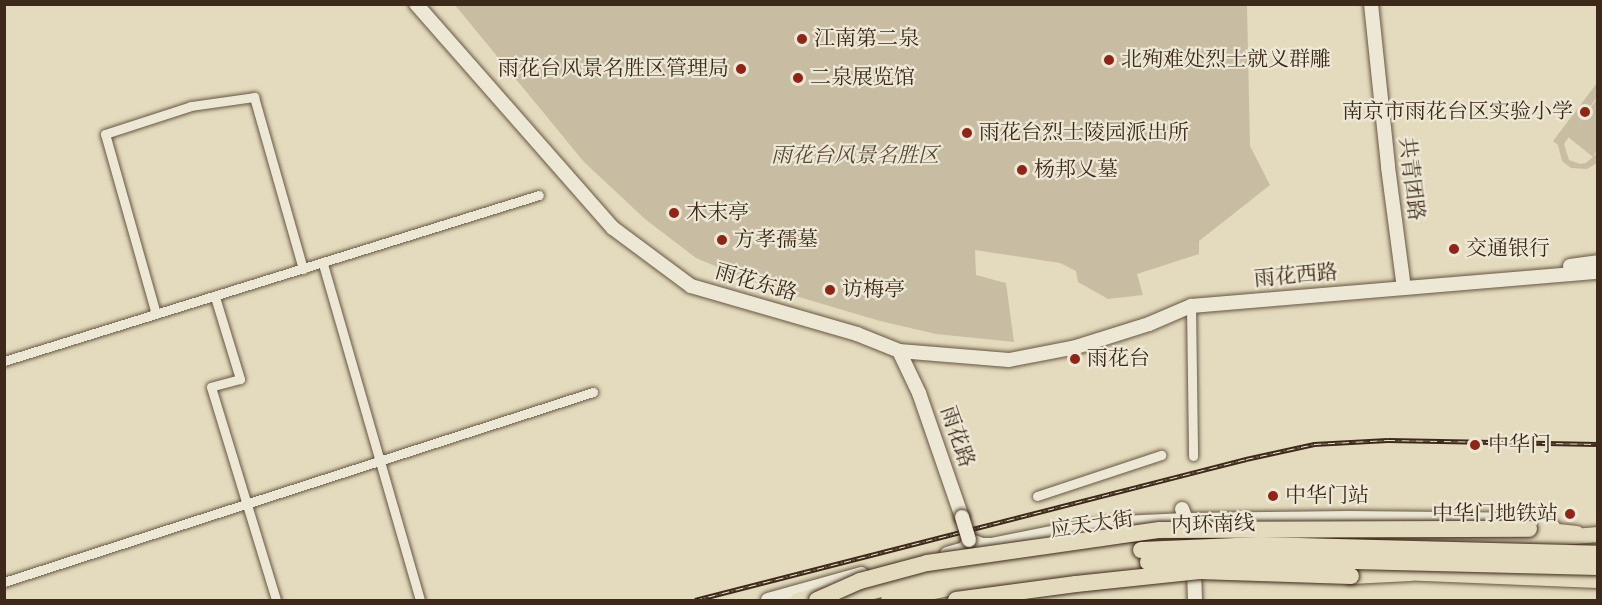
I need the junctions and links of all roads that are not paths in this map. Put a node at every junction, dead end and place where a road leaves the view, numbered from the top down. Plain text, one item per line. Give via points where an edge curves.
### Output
1 (416, 4) edge
2 (1371, 4) edge
3 (538, 195) dead end
4 (1598, 262) edge
5 (322, 264) junction
6 (303, 268) junction
7 (1598, 272) edge
8 (1404, 288) junction
9 (215, 297) junction
10 (1191, 306) junction
11 (156, 314) junction
12 (899, 351) junction
13 (4, 361) edge
14 (593, 392) dead end
15 (1161, 455) dead end
16 (1193, 456) dead end
17 (380, 462) junction
18 (1037, 496) dead end
19 (248, 505) junction
20 (1184, 514) junction
21 (1576, 534) junction
22 (1598, 534) edge
23 (1193, 537) junction
24 (969, 540) junction
25 (1598, 554) edge
26 (1192, 566) junction
27 (1598, 567) edge
28 (1410, 573) junction
29 (1598, 580) edge
30 (4, 582) edge
31 (276, 600) edge
32 (420, 600) edge
33 (768, 600) edge
34 (796, 600) edge
35 (817, 600) edge
36 (836, 600) edge
37 (889, 600) edge
38 (922, 600) edge
39 (956, 600) edge
40 (1195, 600) edge

1 - 12 main road, 雨花东路 via 613,228 691,286 857,334
2 - 8 main road, 共青团路
3 - 5 street
4 - 8 main road, 雨花西路
5 - 6 street
5 - 17 street
6 - 9 street
6 - 11 street via 254,97 190,106 105,134
7 - 8 main road, 雨花西路
8 - 10 main road, 雨花西路
9 - 11 street
9 - 19 street via 240,379 211,387
10 - 12 main road, 雨花东路 via 1076,347 1009,360
10 - 16 street
11 - 13 street
12 - 24 main road, 雨花路, bridge via 919,393
14 - 17 street
15 - 18 street
17 - 19 street
17 - 32 street
19 - 30 street
19 - 31 street
20 - 21 main road, 应天大街 via 1532,520
20 - 23 main road
20 - 24 main road, 应天大街 via 991,545
21 - 22 main road, 应天大街
21 - 23 main road, 应天大街 via 1530,540
21 - 35 highway, bridge via 1529,529 1160,530 927,563 860,581
23 - 26 main road
23 - 34 main road, 应天大街 via 1157,537 975,562
24 - 33 main road via 965,549 954,553
25 - 36 highway, 内环南线, bridge via 1199,546 1006,564
26 - 28 main road
26 - 38 main road via 1071,578
26 - 40 main road
27 - 37 highway, 内环南线, bridge via 1222,558 1062,572 969,584
28 - 29 main road
28 - 39 highway, bridge via 1351,576 1199,571

